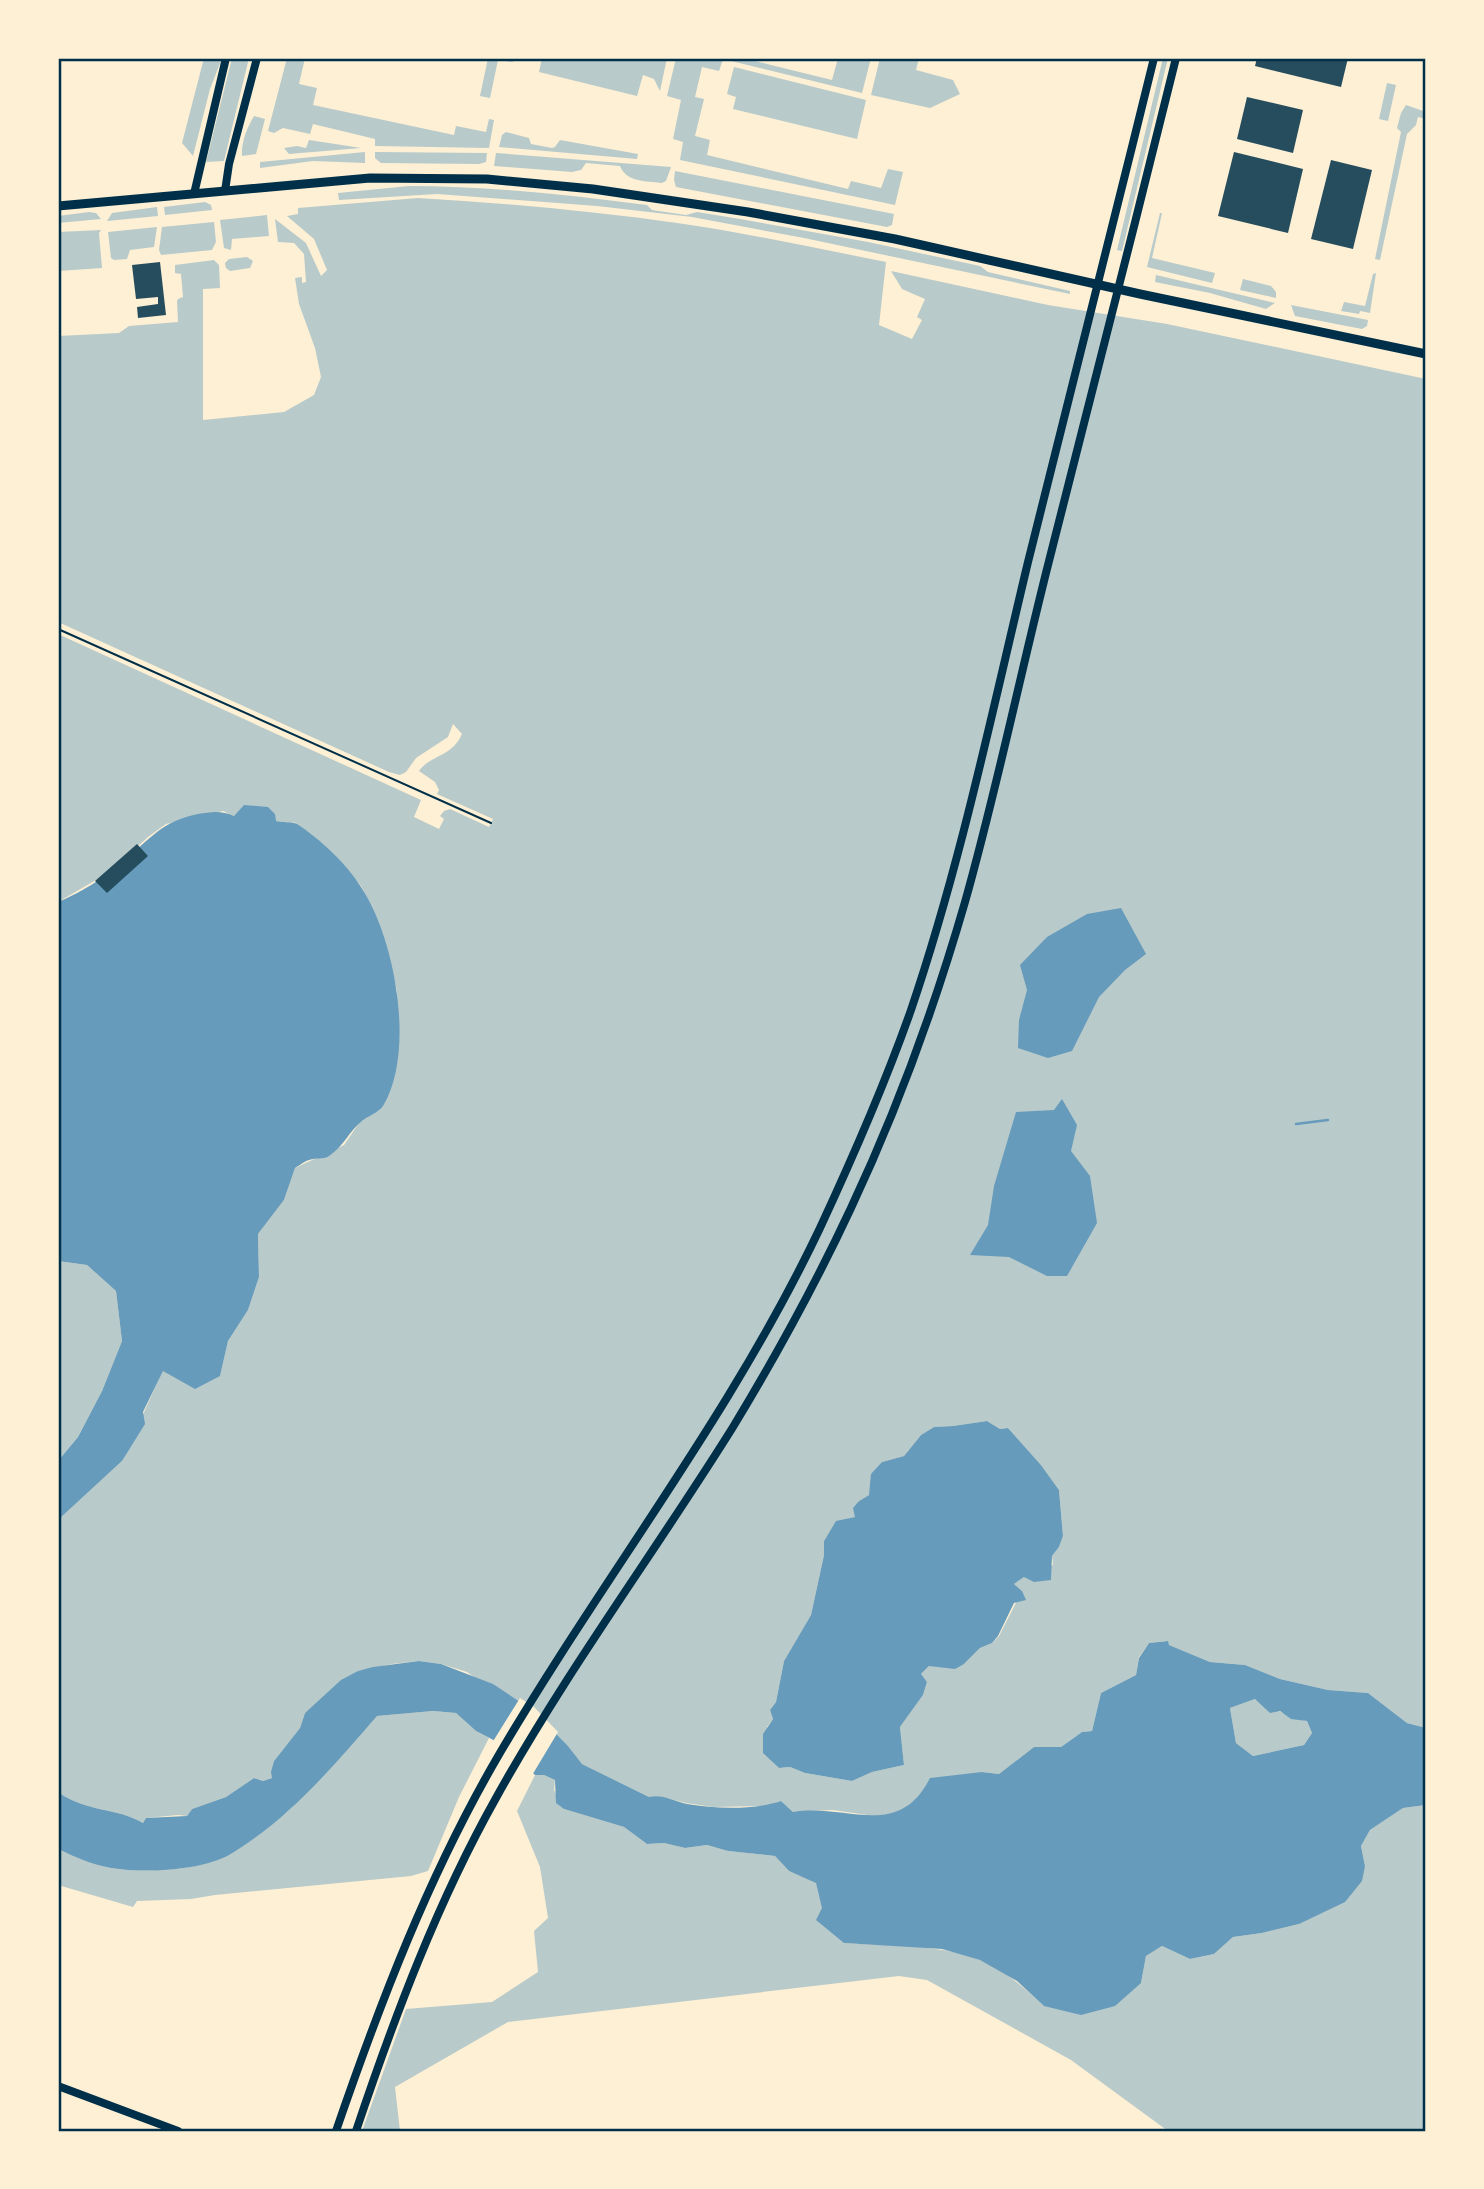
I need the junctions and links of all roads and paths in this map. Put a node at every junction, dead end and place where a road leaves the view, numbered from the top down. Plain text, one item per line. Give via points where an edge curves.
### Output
1 (226, 58) edge
2 (257, 58) edge
3 (1154, 58) edge
4 (1176, 58) edge
5 (225, 191) junction
6 (194, 194) junction
7 (58, 206) edge
8 (1099, 284) junction
9 (1120, 289) junction
10 (1426, 354) edge
11 (58, 629) edge
12 (491, 824) dead end
13 (58, 2086) edge
14 (178, 2131) edge
15 (336, 2131) edge
16 (356, 2131) edge

1 - 6 main road
2 - 5 main road
3 - 8 main road
4 - 9 main road
5 - 6 main road
5 - 8 main road via 439,177 593,189 895,239
6 - 7 main road
8 - 9 main road
8 - 15 main road via 967,823 888,1073 818,1233 774,1317 479,1789 388,1989
9 - 10 main road
9 - 16 main road via 965,904 905,1079 855,1200 792,1325 732,1429 541,1720 476,1835 405,1994
11 - 12 path
13 - 14 main road

